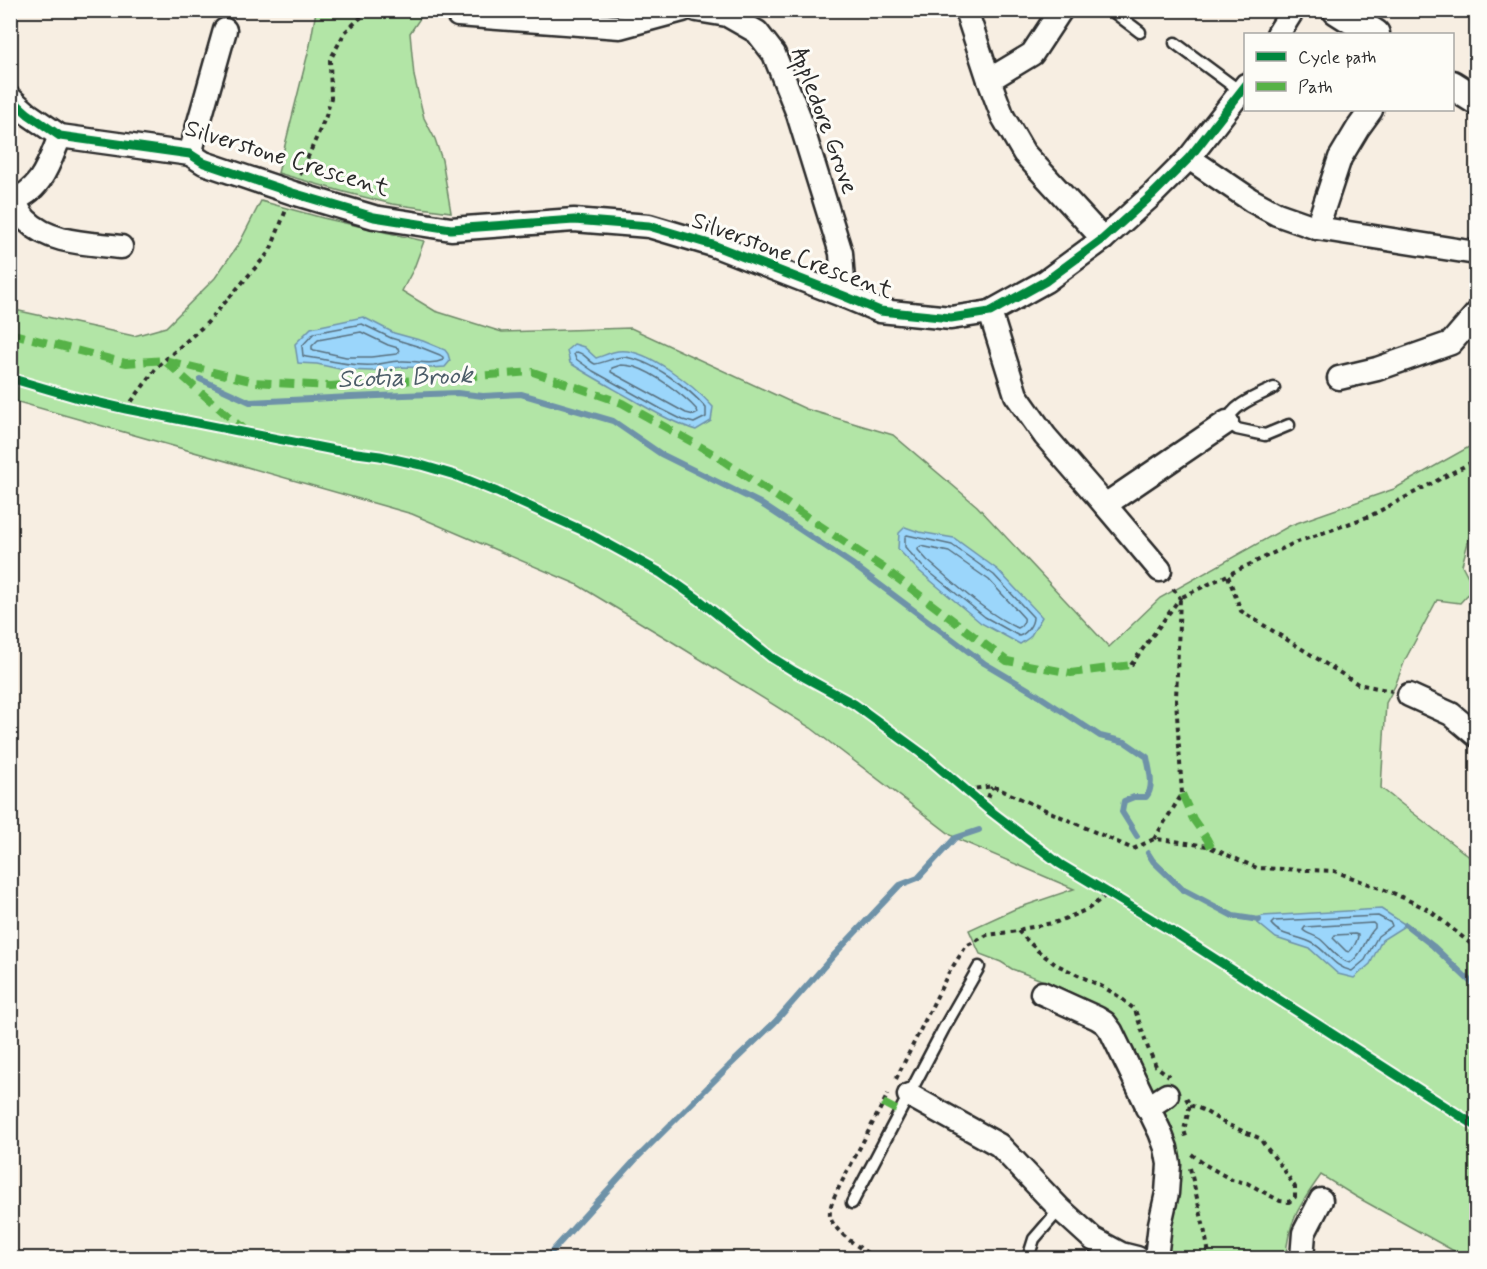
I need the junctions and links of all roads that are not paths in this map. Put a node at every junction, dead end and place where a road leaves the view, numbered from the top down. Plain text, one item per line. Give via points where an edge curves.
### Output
1 (683, 10) edge
2 (697, 10) edge
3 (966, 10) edge
4 (1062, 10) edge
5 (1111, 10) edge
6 (1293, 10) edge
7 (1337, 10) edge
8 (459, 15) dead end
9 (225, 30) dead end
10 (1140, 32) dead end
11 (1279, 33) edge
12 (1373, 33) edge
13 (1175, 43) dead end
14 (989, 80) junction
15 (1454, 86) edge
16 (1243, 89) edge
17 (10, 98) edge
18 (1476, 100) edge
19 (1371, 121) edge
20 (60, 136) junction
21 (190, 154) junction
22 (1190, 158) junction
23 (12, 200) edge
24 (1317, 228) junction
25 (1103, 239) junction
26 (121, 247) dead end
27 (1476, 253) edge
28 (844, 296) junction
29 (990, 312) junction
30 (1476, 314) edge
31 (1339, 378) dead end
32 (1274, 388) dead end
33 (1227, 422) junction
34 (1289, 425) dead end
35 (1105, 505) junction
36 (1160, 570) road end
37 (1409, 695) road end
38 (1476, 735) edge
39 (979, 967) dead end
40 (1042, 993) dead end
41 (909, 1095) junction
42 (1167, 1095) dead end
43 (1147, 1108) junction
44 (1321, 1200) dead end
45 (852, 1203) dead end
46 (1060, 1209) junction
47 (1028, 1258) edge
48 (1137, 1258) edge
49 (1156, 1258) edge
50 (1302, 1258) edge

1 - 8 street via 620,27
2 - 28 street, Appledore Grove via 727,15 757,32 774,54 798,114 841,253
3 - 14 street
4 - 14 street via 1032,54
5 - 10 lane
6 - 11 street
7 - 12 street
9 - 21 street
13 - 16 lane
14 - 25 street via 1003,117 1024,153
15 - 18 street
16 - 22 street, Silverstone Crescent
17 - 20 street, Silverstone Crescent
19 - 24 street via 1340,158
20 - 21 street, Silverstone Crescent
20 - 23 street via 37,184
21 - 28 street, Silverstone Crescent via 204,163 374,217 452,229 574,220 649,226 712,245
22 - 24 street via 1251,200
22 - 25 street, Silverstone Crescent
23 - 26 street via 25,219 56,238
24 - 27 street
25 - 29 street, Silverstone Crescent via 1046,281
28 - 29 street, Silverstone Crescent via 880,311 914,315 951,318
29 - 35 street via 1016,395 1045,436
30 - 31 street via 1451,343
32 - 33 lane via 1244,403 1229,415
33 - 34 lane via 1237,429 1265,435
33 - 35 street
35 - 36 street
37 - 38 street via 1451,714
39 - 41 lane
40 - 43 street via 1105,1023
41 - 45 lane
41 - 46 street via 999,1145
42 - 43 street
43 - 49 street via 1166,1148 1169,1164
44 - 50 street via 1304,1233
46 - 47 lane via 1034,1239
46 - 48 street via 1093,1239

